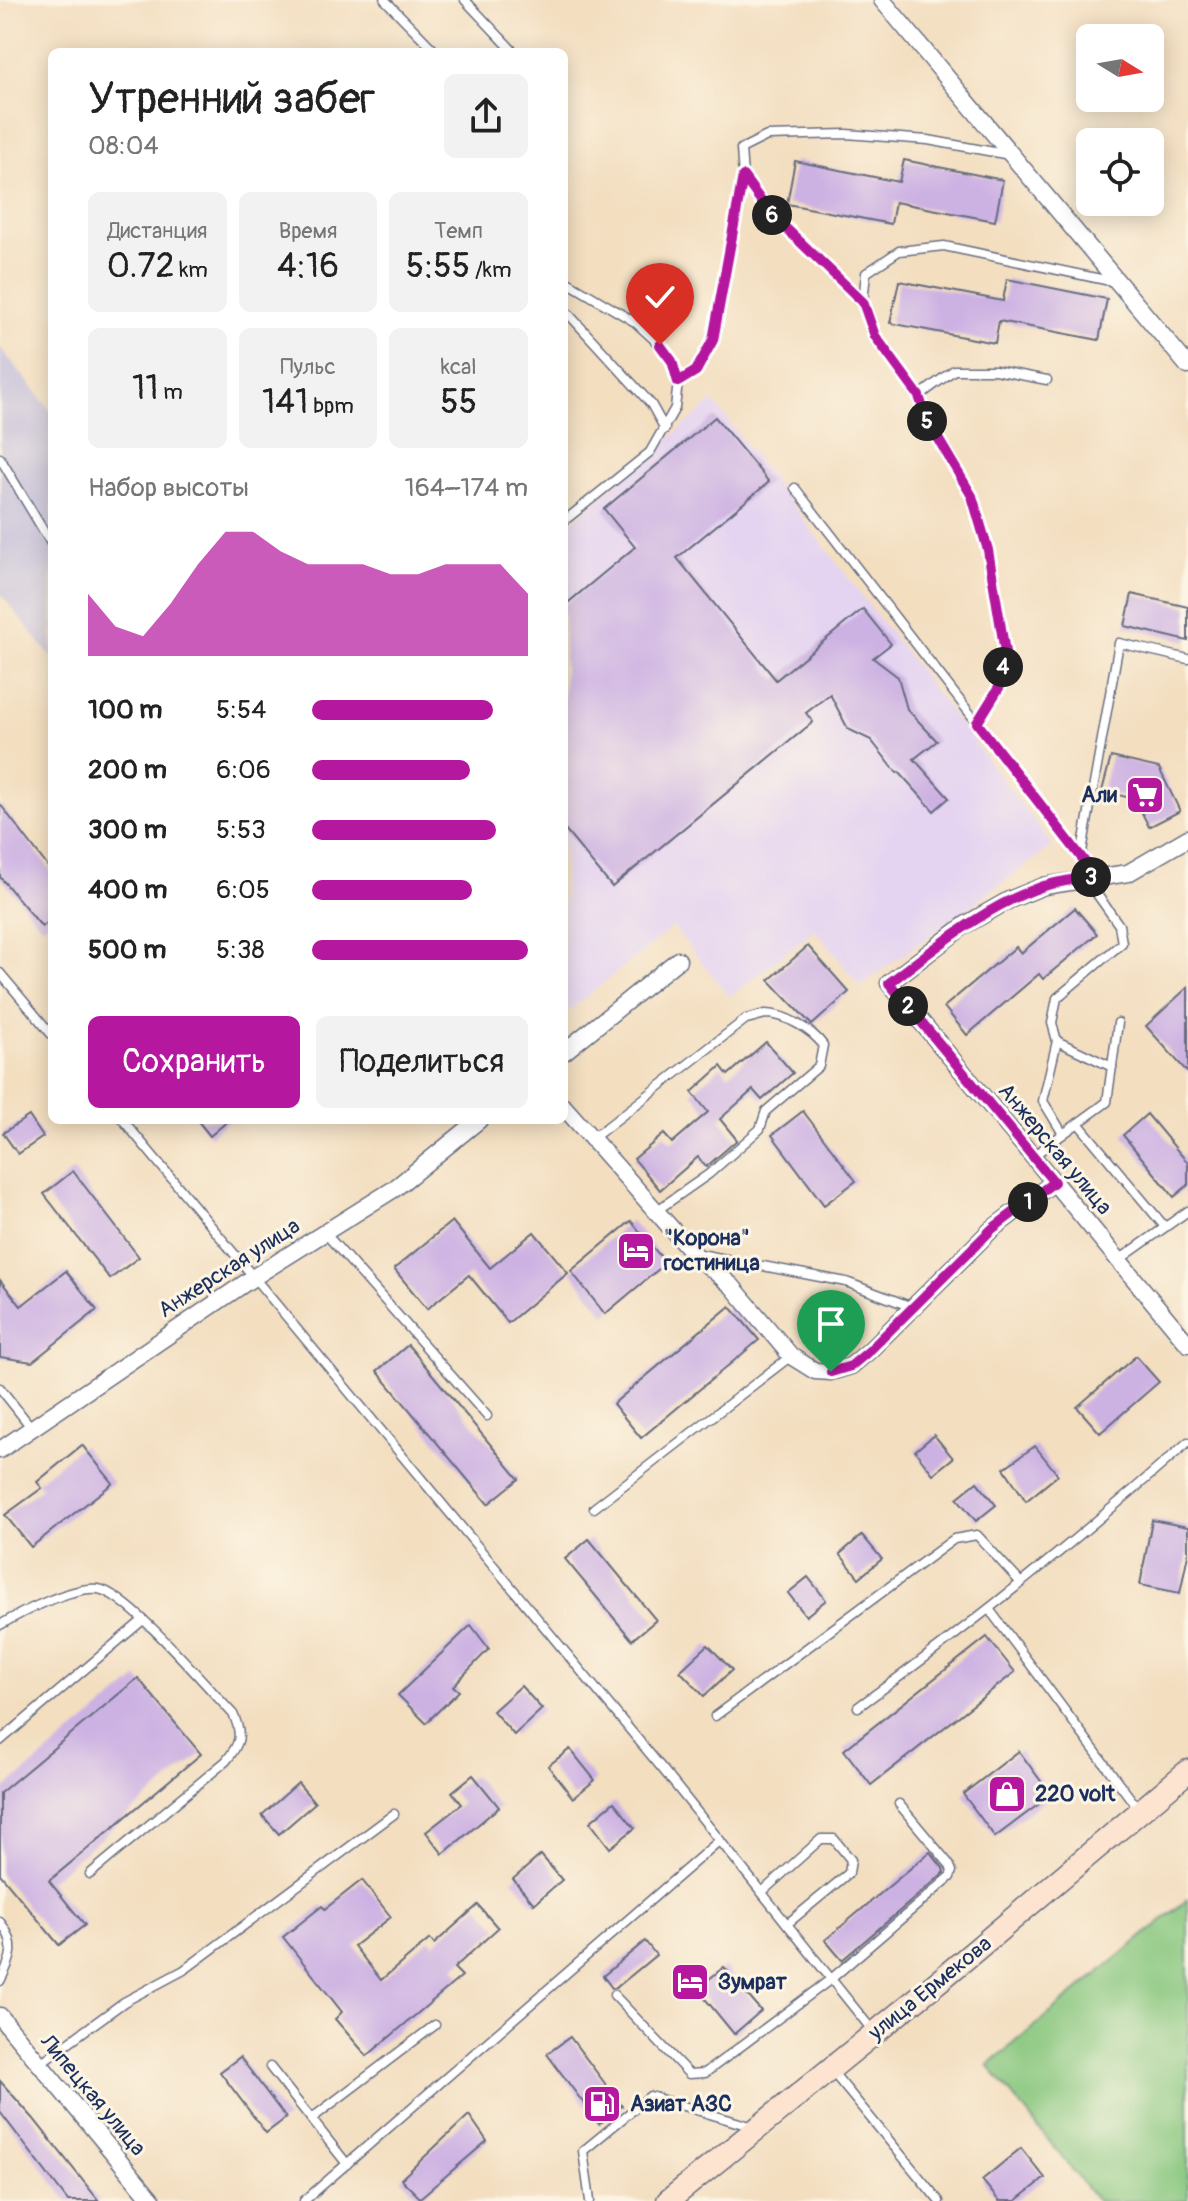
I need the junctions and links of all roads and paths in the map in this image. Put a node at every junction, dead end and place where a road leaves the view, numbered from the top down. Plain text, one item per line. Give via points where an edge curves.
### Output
1 (385, 0) edge
2 (465, 0) edge
3 (882, 0) edge
4 (432, 48) edge
5 (510, 48) edge
6 (1013, 156) junction
7 (743, 176) junction
8 (568, 282) edge
9 (1119, 282) junction
10 (863, 302) junction
11 (568, 313) edge
12 (1188, 366) edge
13 (1047, 380) dead end
14 (678, 382) junction
15 (919, 396) junction
16 (665, 429) junction
17 (0, 458) edge
18 (795, 488) dead end
19 (568, 518) edge
20 (48, 538) edge
21 (1188, 659) edge
22 (977, 723) junction
23 (1188, 838) edge
24 (1081, 857) junction
25 (1091, 877) junction
26 (678, 960) dead end
27 (0, 973) edge
28 (1118, 1023) dead end
29 (48, 1030) edge
30 (1057, 1041) junction
31 (568, 1049) edge
32 (1112, 1067) junction
33 (568, 1112) edge
34 (1078, 1123) junction
35 (126, 1124) edge
36 (474, 1124) edge
37 (1063, 1134) junction
38 (592, 1139) junction
39 (1033, 1156) junction
40 (1054, 1182) junction
41 (656, 1211) junction
42 (1188, 1211) edge
43 (1165, 1227) junction
44 (325, 1232) junction
45 (693, 1253) junction
46 (1119, 1260) junction
47 (254, 1277) junction
48 (912, 1307) junction
49 (1188, 1344) edge
50 (791, 1356) junction
51 (0, 1388) edge
52 (487, 1416) dead end
53 (31, 1427) junction
54 (1188, 1442) edge
55 (0, 1450) edge
56 (594, 1508) dead end
57 (1021, 1583) junction
58 (989, 1609) junction
59 (143, 1620) junction
60 (0, 1625) edge
61 (858, 1707) dead end
62 (715, 1716) dead end
63 (0, 1741) edge
64 (1188, 1771) edge
65 (899, 1804) dead end
66 (1140, 1812) junction
67 (394, 1814) dead end
68 (720, 1840) junction
69 (90, 1874) dead end
70 (762, 1892) junction
71 (0, 1922) edge
72 (787, 1924) junction
73 (831, 1979) junction
74 (0, 1981) edge
75 (614, 1995) dead end
76 (0, 2016) edge
77 (435, 2025) dead end
78 (874, 2033) junction
79 (38, 2064) junction
80 (270, 2067) dead end
81 (831, 2069) junction
82 (311, 2119) junction
83 (758, 2128) junction
84 (347, 2164) junction
85 (153, 2201) edge
86 (304, 2201) edge
87 (590, 2201) edge
88 (668, 2201) edge
89 (939, 2201) edge

1 - 4 lane
2 - 5 lane
3 - 6 street
6 - 7 lane via 928,140 767,136 741,149
6 - 9 street
7 - 10 lane via 770,213
7 - 14 lane via 713,340 696,371
8 - 14 lane via 652,337 672,361
9 - 10 lane via 944,246 899,251 866,273
9 - 12 street
10 - 15 lane via 875,336
11 - 16 lane via 651,404
13 - 15 lane via 995,370 954,370
14 - 16 lane via 675,408
15 - 22 lane via 927,420 972,496 988,550 1005,652 1000,686
16 - 19 lane via 650,452
17 - 20 lane
18 - 22 lane
21 - 24 lane via 1119,643
22 - 24 lane
23 - 25 street via 1128,873
24 - 25 lane
25 - 30 lane via 1119,925 1122,943 1057,998 1052,1023
25 - 39 street, Анжерская улица via 1044,886 1009,900 965,925 889,983
26 - 31 street
27 - 29 lane
28 - 32 lane
30 - 32 lane
30 - 37 lane via 1043,1101
32 - 34 lane via 1107,1102
33 - 38 street
34 - 37 lane
34 - 43 lane
35 - 47 lane
36 - 44 street, Анжерская улица via 394,1189
37 - 39 lane
38 - 41 street
38 - 41 lane via 746,1019 765,1014 817,1036 823,1045 819,1066 766,1111 760,1129
39 - 40 street, Анжерская улица
40 - 46 street, Анжерская улица
40 - 48 street via 992,1229
41 - 45 street
42 - 43 lane
43 - 46 lane
44 - 47 street, Анжерская улица
44 - 52 lane
45 - 48 lane via 846,1282
45 - 50 street via 732,1286
46 - 49 street, Анжерская улица
47 - 53 street, Анжерская улица
47 - 68 lane
48 - 50 street via 851,1366 815,1371
50 - 56 lane
51 - 53 lane
53 - 55 street, Анжерская улица
54 - 57 lane
57 - 58 lane
57 - 62 lane via 977,1535 954,1539
58 - 61 lane
58 - 66 lane
59 - 60 lane via 100,1589 31,1608
59 - 63 lane
59 - 69 lane via 233,1714 241,1731 239,1746
64 - 66 main road, улица Ермекова
65 - 73 lane via 949,1864 950,1877
66 - 78 main road, улица Ермекова
67 - 79 lane via 184,1970 124,2002
68 - 70 lane
68 - 84 lane
70 - 72 lane
70 - 72 lane via 821,1839 834,1839 851,1860 849,1873
71 - 74 lane via 10,1934 12,1951
72 - 73 lane
73 - 75 lane via 705,2073 689,2074
73 - 78 lane
76 - 79 street, Липецкая улица
77 - 82 lane
78 - 81 main road, улица Ермекова
79 - 85 street, Липецкая улица
80 - 82 lane
81 - 83 main road, улица Ермекова
81 - 89 lane
82 - 84 lane
83 - 87 lane via 650,2096 583,2151
83 - 88 main road, улица Ермекова
84 - 86 lane

